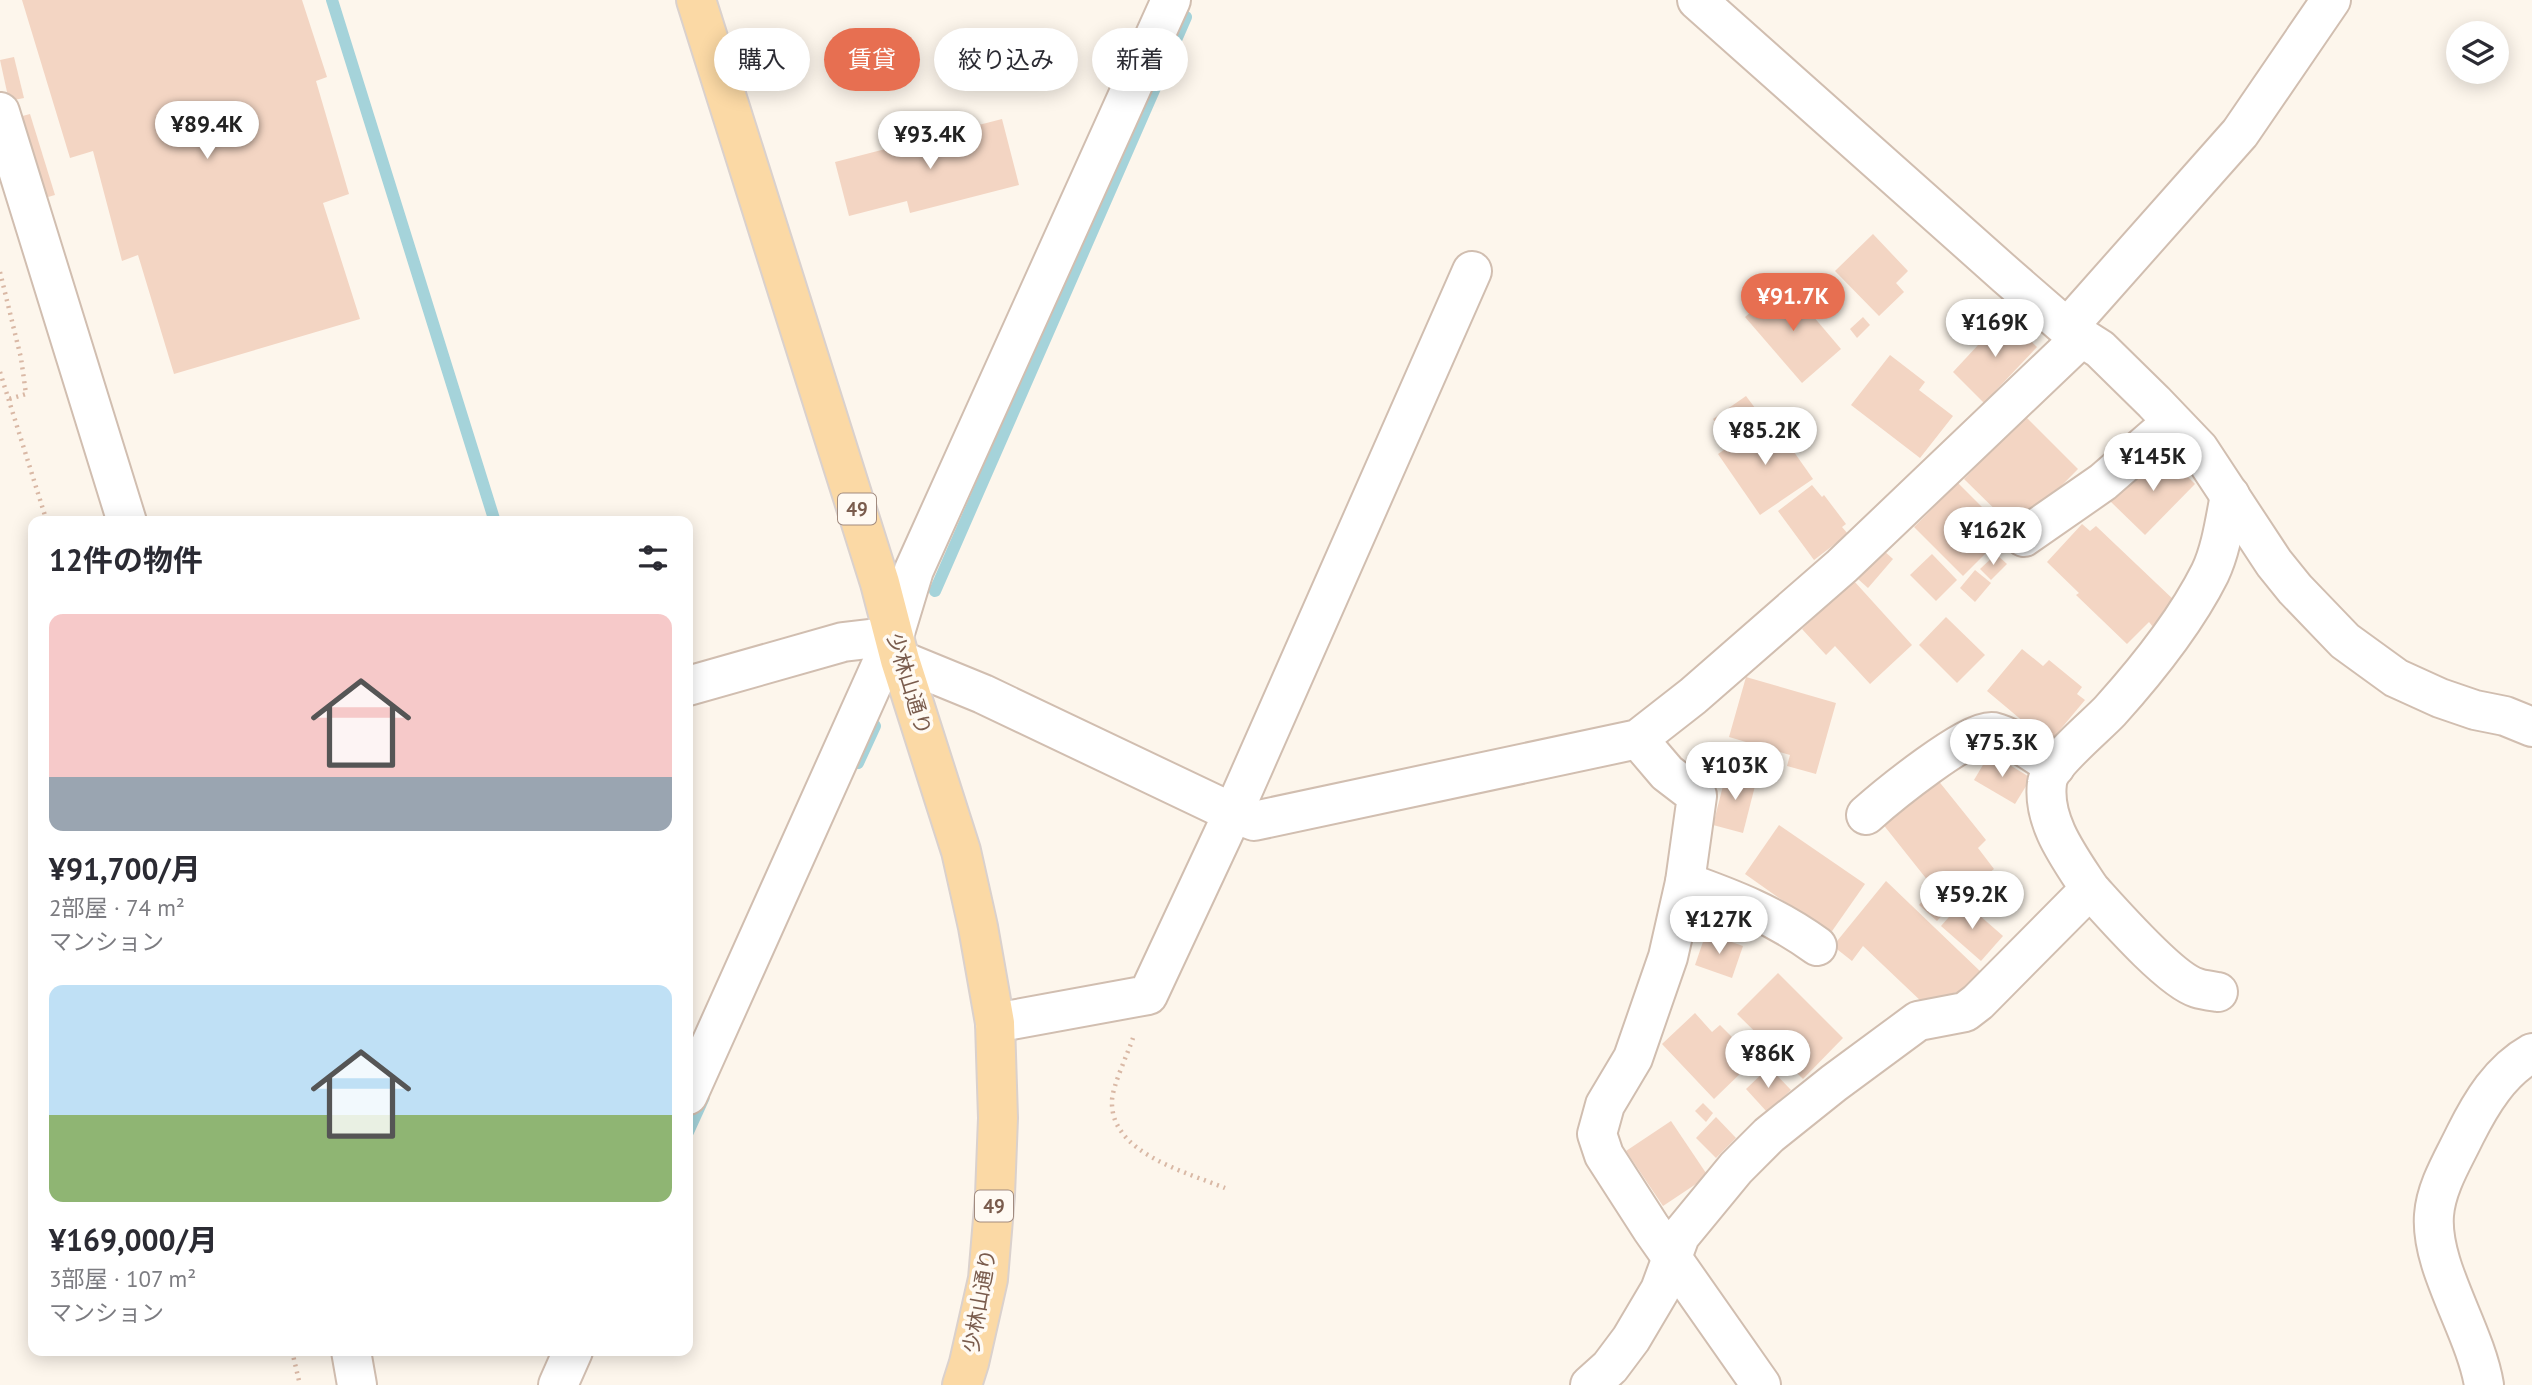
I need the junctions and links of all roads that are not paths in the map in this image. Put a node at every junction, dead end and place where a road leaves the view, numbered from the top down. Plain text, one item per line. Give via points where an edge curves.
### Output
1 (696, 0) edge
2 (1171, 0) edge
3 (1697, 0) edge
4 (2331, 0) edge
5 (0, 112) edge
6 (1472, 271) dead end
7 (2074, 333) junction
8 (2172, 422) junction
9 (2230, 495) junction
10 (125, 516) edge
11 (2024, 537) dead end
12 (897, 648) junction
13 (693, 685) edge
14 (2528, 718) edge
15 (1638, 739) junction
16 (2055, 766) junction
17 (1233, 813) junction
18 (1866, 815) dead end
19 (1685, 883) junction
20 (2090, 889) junction
21 (1817, 946) dead end
22 (2218, 992) dead end
23 (995, 1023) junction
24 (2532, 1053) edge
25 (693, 1084) edge
26 (1673, 1257) junction
27 (352, 1356) edge
28 (571, 1356) edge
29 (357, 1385) edge
30 (558, 1385) edge
31 (961, 1385) edge
32 (1590, 1385) edge
33 (1761, 1385) edge
34 (2483, 1385) edge

1 - 12 main road, 少林山通り / 49
2 - 12 street via 914,570
3 - 7 street
4 - 7 street via 2240,133
5 - 10 street
6 - 17 street
7 - 8 street via 2100,349
7 - 15 street via 1842,566
8 - 9 street via 2199,449
8 - 11 street via 2103,482
9 - 14 street via 2295,589 2371,662 2440,698
9 - 16 street via 2211,572 2190,607 2110,711
12 - 13 street via 843,642
12 - 17 street
12 - 23 main road, 少林山通り / 49 via 961,851
12 - 25 street
15 - 17 street via 1254,821
15 - 19 street via 1667,773 1697,796
16 - 18 street via 2006,737 1988,732 1960,743
16 - 20 street via 2047,779 2052,824
17 - 23 street via 1148,995
19 - 21 street via 1742,902
19 - 26 street via 1649,1016 1633,1058 1605,1105 1597,1134 1604,1155
20 - 22 street via 2177,977 2195,988
20 - 26 street via 1965,1012 1918,1021 1769,1135 1680,1236
23 - 31 main road, 少林山通り / 49 via 998,1118 988,1279
24 - 34 street via 2504,1074 2480,1105 2439,1191 2434,1216 2439,1257 2474,1345
26 - 32 street via 1631,1339
26 - 33 street
27 - 29 street
28 - 30 street

